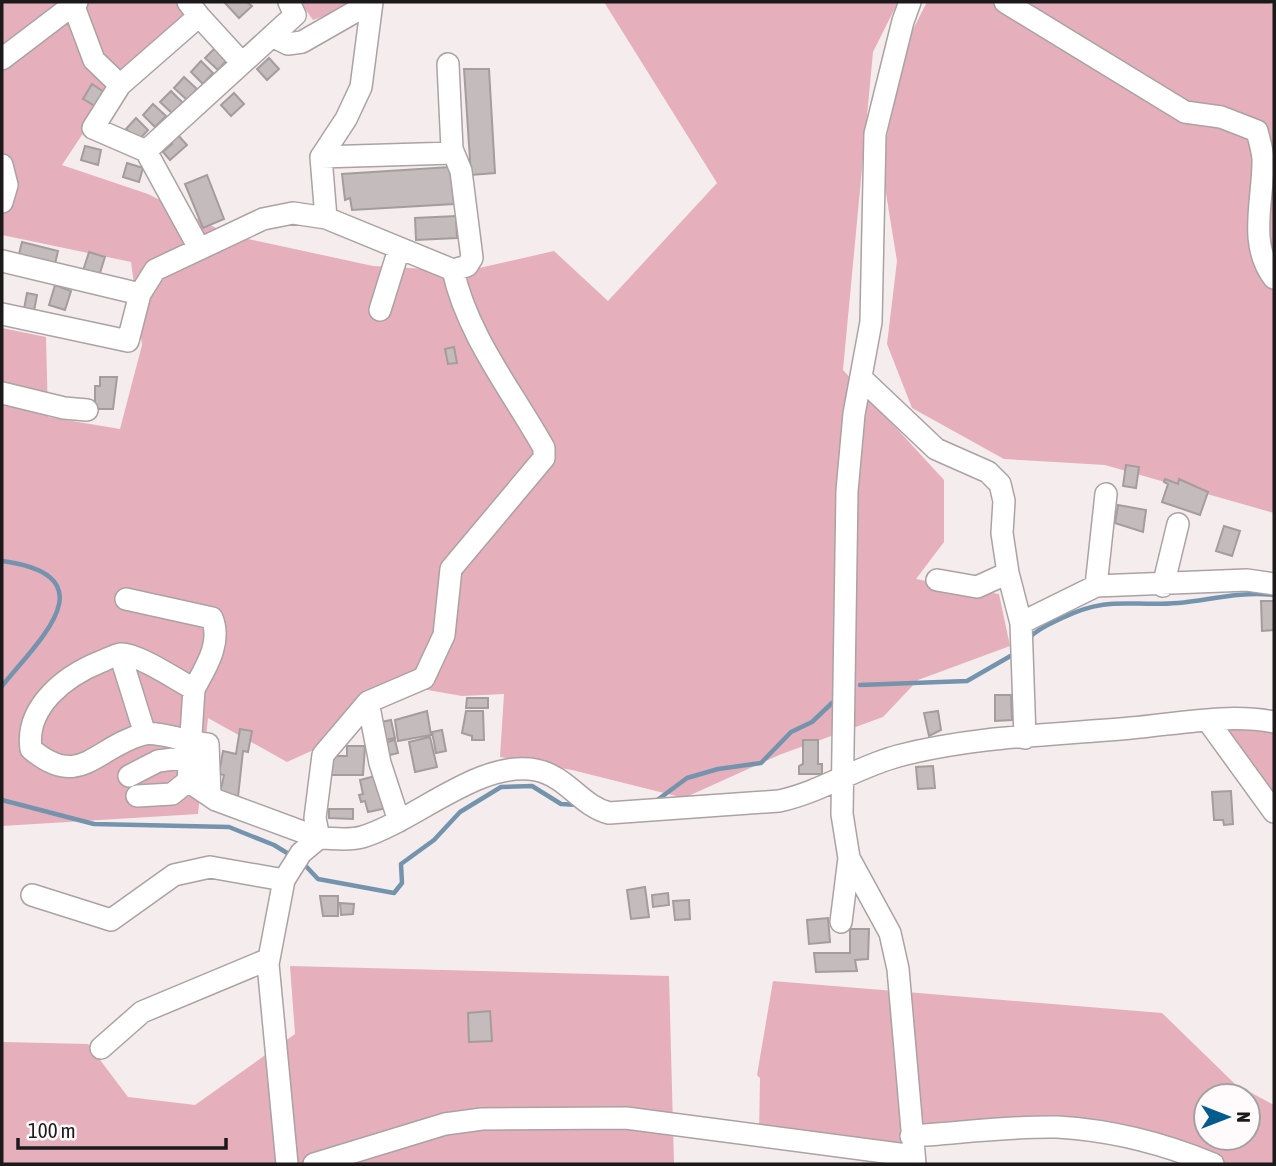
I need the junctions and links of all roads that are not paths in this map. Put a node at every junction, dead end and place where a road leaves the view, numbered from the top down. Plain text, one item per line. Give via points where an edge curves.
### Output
1 (289, 2) edge
2 (372, 2) edge
3 (910, 2) edge
4 (1005, 2) edge
5 (75, 3) edge
6 (194, 9) edge
7 (272, 36) junction
8 (2, 59) edge
9 (242, 63) junction
10 (448, 65) dead end
11 (120, 85) junction
12 (146, 151) junction
13 (453, 153) junction
14 (321, 157) junction
15 (2, 164) edge
16 (2, 202) edge
17 (326, 218) junction
18 (200, 248) junction
19 (399, 249) junction
20 (2, 261) edge
21 (453, 270) junction
22 (1274, 278) edge
23 (140, 294) junction
24 (380, 310) dead end
25 (2, 314) edge
26 (861, 378) junction
27 (2, 393) edge
28 (87, 410) dead end
29 (1106, 494) dead end
30 (1178, 524) dead end
31 (1007, 573) junction
32 (937, 580) dead end
33 (1274, 584) edge
34 (1096, 586) junction
35 (1163, 586) junction
36 (126, 599) dead end
37 (1021, 623) junction
38 (120, 654) junction
39 (194, 689) junction
40 (368, 702) junction
41 (1208, 721) junction
42 (1274, 722) edge
43 (145, 734) junction
44 (1025, 738) junction
45 (190, 750) junction
46 (129, 776) dead end
47 (842, 779) junction
48 (188, 781) junction
49 (137, 796) dead end
50 (210, 796) junction
51 (1274, 813) edge
52 (399, 821) junction
53 (319, 838) junction
54 (849, 858) junction
55 (284, 880) junction
56 (32, 895) dead end
57 (841, 922) dead end
58 (269, 959) junction
59 (101, 1048) dead end
60 (913, 1152) edge
61 (287, 1164) edge
62 (314, 1164) edge
63 (1213, 1164) edge

1 - 7 street via 295,15
2 - 7 street via 302,42 288,44
2 - 14 street via 361,87
3 - 26 street via 875,134 871,322
4 - 22 street via 1185,112 1222,117 1257,131 1263,156 1258,222 1263,264
5 - 8 street
5 - 11 street via 94,60
6 - 9 street
6 - 11 street
7 - 9 street
9 - 12 street
10 - 13 street
11 - 12 street via 93,128
12 - 18 street
13 - 14 street
13 - 21 street via 461,171 472,258 467,266
14 - 17 street
15 - 16 street via 7,185
17 - 18 street via 293,213 262,219
17 - 19 street
18 - 23 street via 155,270
19 - 21 street
19 - 24 street
20 - 23 street
21 - 40 street via 481,341 544,448 544,458 451,569 444,635 424,678
23 - 25 street via 128,341
26 - 31 street via 927,442 988,472 1000,484
26 - 47 street via 847,491
27 - 28 street
29 - 34 street
30 - 35 street
31 - 32 street via 977,587
31 - 37 street
33 - 35 street via 1247,580
34 - 35 street
34 - 37 street
36 - 39 street via 212,618 217,629 212,656
37 - 44 street
38 - 39 street
38 - 43 street
38 - 43 street via 61,682 38,713 29,734 32,749 49,764 65,769
39 - 45 street
40 - 52 street via 380,763
40 - 53 street via 323,755 315,818
41 - 42 street
41 - 44 street
41 - 51 street
43 - 45 street
44 - 47 street via 899,755
45 - 46 street
45 - 48 street
45 - 50 street via 208,744
47 - 52 street via 779,801 609,813 593,809 562,780 536,770 501,772
47 - 54 street
48 - 49 street via 172,794
48 - 50 street
50 - 53 street
52 - 53 street via 359,838
53 - 55 street
54 - 57 street
54 - 60 street via 890,933 898,969
55 - 56 street via 210,867 174,875 110,920
55 - 58 street
58 - 59 street via 142,1012
58 - 61 street
60 - 62 street via 626,1118 482,1119 445,1124
60 - 63 street via 1056,1127 1177,1149

